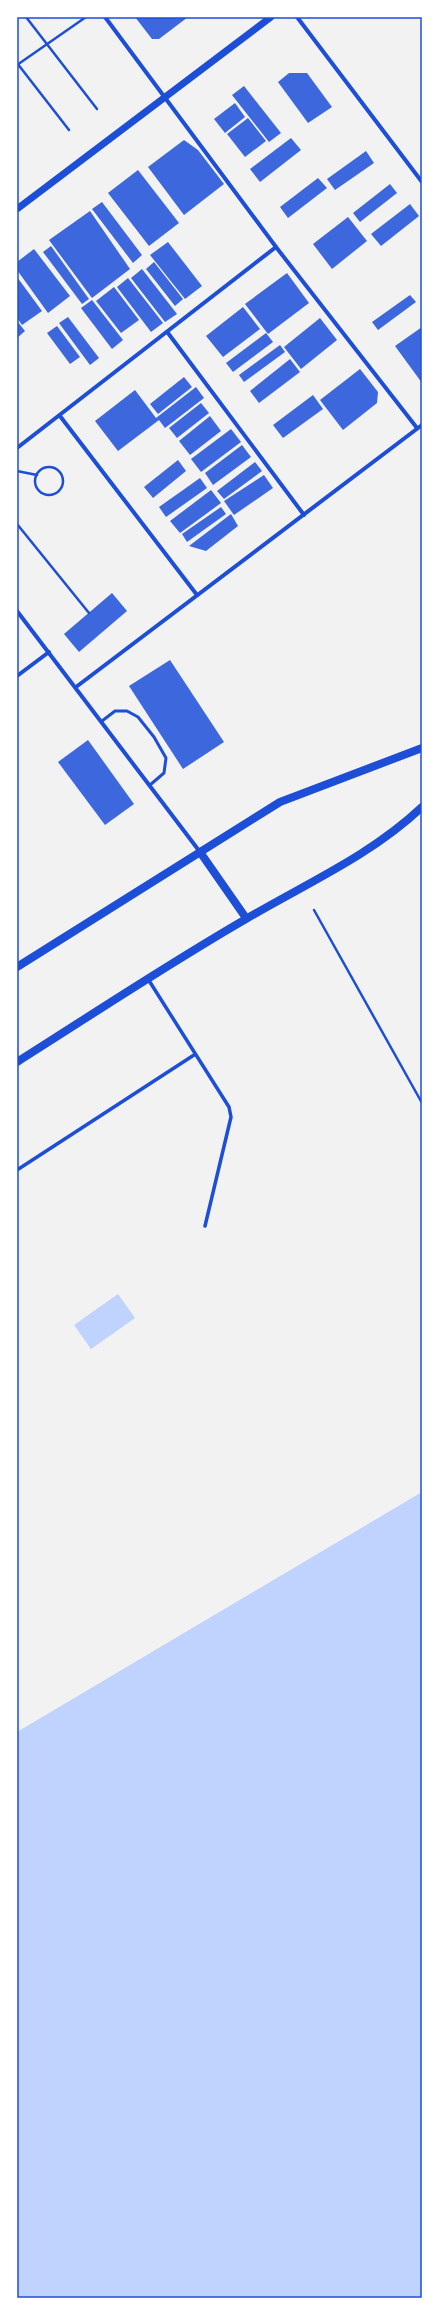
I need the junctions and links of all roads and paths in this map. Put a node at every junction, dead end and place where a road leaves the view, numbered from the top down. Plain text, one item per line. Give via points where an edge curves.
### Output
1 (26, 17) edge
2 (86, 17) edge
3 (105, 17) edge
4 (271, 17) edge
5 (297, 17) edge
6 (47, 44) junction
7 (17, 64) edge
8 (165, 99) junction
9 (97, 109) dead end
10 (69, 130) dead end
11 (422, 182) edge
12 (17, 209) edge
13 (276, 247) junction
14 (168, 333) junction
15 (60, 416) junction
16 (422, 425) edge
17 (417, 428) junction
18 (17, 448) edge
19 (17, 471) edge
20 (37, 476) junction
21 (304, 515) junction
22 (17, 524) edge
23 (197, 595) junction
24 (17, 611) edge
25 (89, 613) dead end
26 (49, 652) junction
27 (17, 676) edge
28 (76, 686) junction
29 (102, 721) junction
30 (422, 748) edge
31 (150, 785) junction
32 (422, 807) edge
33 (200, 852) junction
34 (314, 910) dead end
35 (246, 918) junction
36 (17, 967) edge
37 (148, 979) junction
38 (194, 1055) junction
39 (17, 1062) edge
40 (422, 1103) edge
41 (17, 1170) edge
42 (205, 1226) dead end

1 - 6 path
2 - 6 path
3 - 8 street
4 - 8 street
5 - 11 street
6 - 7 path
6 - 9 path
7 - 10 path
8 - 12 street
8 - 13 street
13 - 14 street
13 - 17 street
14 - 15 street
14 - 21 street
15 - 18 street
15 - 23 street
16 - 17 street
17 - 21 street
19 - 20 path
20 - 20 path via 43,468 52,467 60,472 62,486 52,494 44,493 36,484
21 - 23 street
22 - 25 path
23 - 28 street
24 - 26 street
26 - 27 street
26 - 28 street
28 - 29 street
29 - 31 street
29 - 31 lane via 115,710 127,711 138,717 154,737 166,758 164,773
30 - 33 main road via 280,802
31 - 33 street
32 - 35 main road via 399,829 356,858
33 - 35 main road
33 - 36 main road
34 - 40 path
35 - 37 main road
37 - 38 street
37 - 39 main road
38 - 41 street
38 - 42 street via 224,1098 231,1117

